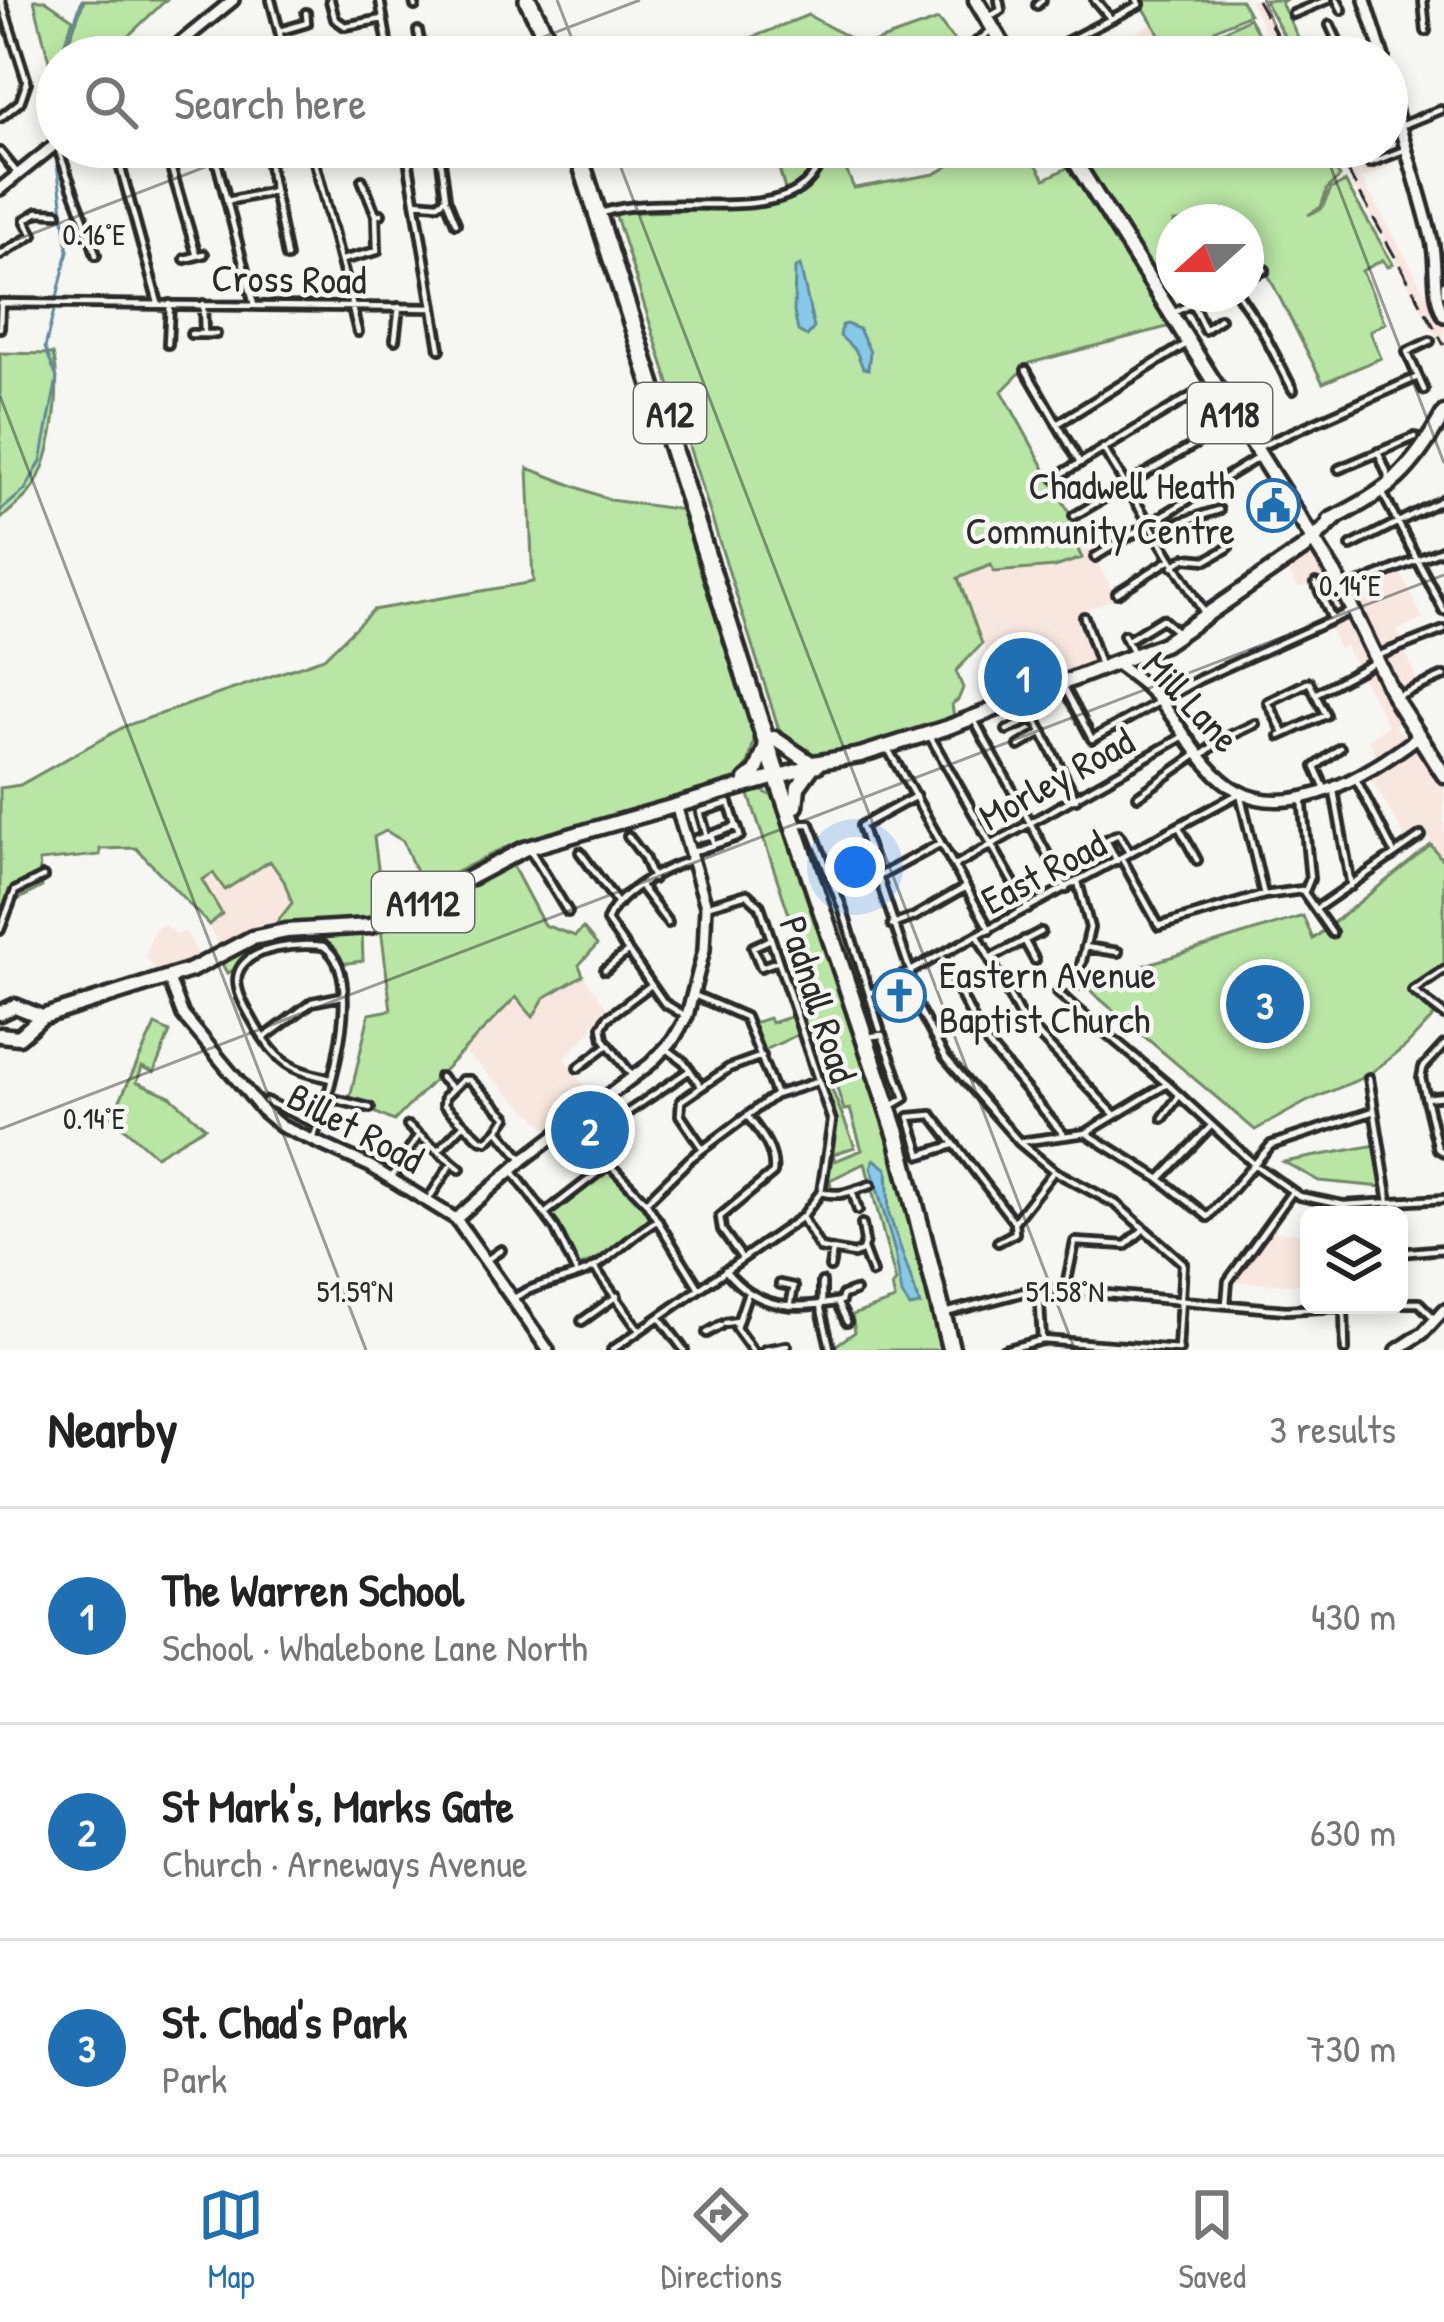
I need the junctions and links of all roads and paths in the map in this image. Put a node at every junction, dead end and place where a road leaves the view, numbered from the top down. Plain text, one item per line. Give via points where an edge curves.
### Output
1 (1, 0) edge
2 (233, 0) edge
3 (271, 0) edge
4 (330, 0) edge
5 (380, 0) edge
6 (523, 0) edge
7 (976, 0) edge
8 (999, 0) edge
9 (1095, 0) edge
10 (1327, 0) edge
11 (1337, 0) edge
12 (1366, 0) edge
13 (1423, 0) edge
14 (1139, 2) edge
15 (1342, 10) dead end
16 (307, 13) dead end
17 (1293, 14) dead end
18 (383, 19) junction
19 (1111, 19) junction
20 (990, 23) junction
21 (1330, 25) dead end
22 (280, 31) junction
23 (418, 31) dead end
24 (1426, 31) dead end
25 (189, 36) edge
26 (281, 36) edge
27 (386, 36) edge
28 (419, 36) edge
29 (538, 36) edge
30 (544, 36) edge
31 (978, 36) edge
32 (998, 36) edge
33 (1078, 36) edge
34 (1335, 36) edge
35 (1376, 36) edge
36 (1440, 110) dead end
37 (0, 118) edge
38 (1408, 123) edge
39 (0, 152) edge
40 (36, 160) edge
41 (1408, 163) edge
42 (64, 168) edge
43 (121, 168) edge
44 (170, 168) edge
45 (218, 168) edge
46 (270, 168) edge
47 (316, 168) edge
48 (409, 168) edge
49 (442, 168) edge
50 (587, 168) edge
51 (589, 168) edge
52 (821, 168) edge
53 (1079, 168) edge
54 (18, 174) junction
55 (362, 180) dead end
56 (0, 189) edge
57 (275, 191) junction
58 (446, 198) junction
59 (227, 201) junction
60 (415, 202) junction
61 (608, 212) junction
62 (58, 213) dead end
63 (456, 224) dead end
64 (0, 255) edge
65 (96, 255) dead end
66 (287, 257) dead end
67 (185, 259) dead end
68 (340, 260) junction
69 (1441, 286) edge
70 (1, 303) edge
71 (158, 304) junction
72 (170, 304) junction
73 (203, 304) junction
74 (254, 304) junction
75 (352, 306) junction
76 (399, 307) junction
77 (433, 308) junction
78 (1174, 312) edge
79 (1196, 312) edge
80 (1251, 312) edge
81 (1170, 314) junction
82 (1444, 316) edge
83 (1220, 319) dead end
84 (0, 328) edge
85 (358, 332) dead end
86 (191, 334) dead end
87 (204, 334) junction
88 (216, 334) dead end
89 (395, 340) dead end
90 (1430, 341) dead end
91 (1188, 343) junction
92 (168, 344) dead end
93 (440, 349) dead end
94 (1026, 370) dead end
95 (1418, 377) junction
96 (1213, 383) junction
97 (1424, 389) dead end
98 (1293, 390) dead end
99 (1444, 409) edge
100 (1234, 420) junction
101 (1057, 424) junction
102 (1415, 436) dead end
103 (1103, 448) junction
104 (1378, 452) junction
105 (1256, 453) junction
106 (1080, 463) junction
107 (1339, 469) dead end
108 (1055, 478) dead end
109 (1125, 485) junction
110 (1389, 485) junction
111 (1192, 497) junction
112 (1444, 499) edge
113 (1219, 510) dead end
114 (1201, 515) junction
115 (1074, 516) dead end
116 (1400, 522) junction
117 (1148, 523) junction
118 (1174, 524) dead end
119 (1314, 535) junction
120 (1351, 546) dead end
121 (1228, 548) dead end
122 (1444, 549) edge
123 (1094, 557) dead end
124 (1419, 560) junction
125 (1171, 563) junction
126 (1316, 583) dead end
127 (1344, 590) junction
128 (1117, 593) dead end
129 (1354, 609) junction
130 (1444, 611) edge
131 (1206, 616) junction
132 (1084, 617) dead end
133 (1332, 619) junction
134 (1444, 630) edge
135 (1179, 634) junction
136 (1134, 656) junction
137 (1377, 658) junction
138 (1115, 663) junction
139 (1101, 668) junction
140 (1444, 676) edge
141 (755, 679) junction
142 (1062, 683) junction
143 (1315, 694) junction
144 (1395, 697) junction
145 (1162, 702) junction
146 (973, 717) junction
147 (1255, 724) dead end
148 (1007, 730) dead end
149 (1043, 732) junction
150 (928, 733) junction
151 (769, 736) junction
152 (1185, 736) junction
153 (1419, 736) junction
154 (1018, 746) dead end
155 (886, 747) junction
156 (1340, 748) dead end
157 (1200, 754) junction
158 (1439, 759) edge
159 (814, 765) junction
160 (780, 772) junction
161 (1444, 775) edge
162 (1354, 776) junction
163 (1329, 787) junction
164 (737, 790) junction
165 (1240, 793) junction
166 (916, 796) junction
167 (1138, 796) dead end
168 (1302, 797) junction
169 (1076, 799) junction
170 (676, 805) junction
171 (792, 806) junction
172 (700, 812) junction
173 (689, 815) dead end
174 (1030, 823) junction
175 (802, 824) junction
176 (737, 826) junction
177 (1179, 827) junction
178 (709, 835) junction
179 (628, 836) dead end
180 (1420, 836) dead end
181 (696, 839) dead end
182 (941, 843) junction
183 (714, 845) junction
184 (992, 845) junction
185 (529, 848) junction
186 (580, 852) dead end
187 (1394, 853) junction
188 (1130, 854) junction
189 (693, 856) junction
190 (1119, 860) junction
191 (1197, 860) dead end
192 (954, 866) junction
193 (44, 877) dead end
194 (877, 877) junction
195 (653, 879) junction
196 (1078, 882) junction
197 (1351, 886) junction
198 (641, 887) junction
199 (966, 887) junction
200 (1066, 889) junction
201 (1305, 891) junction
202 (1264, 895) junction
203 (618, 904) junction
204 (706, 906) junction
205 (822, 909) junction
206 (1028, 909) junction
207 (1316, 909) junction
208 (568, 911) dead end
209 (668, 923) dead end
210 (892, 925) junction
211 (0, 930) edge
212 (990, 930) junction
213 (1041, 932) dead end
214 (1332, 933) dead end
215 (978, 936) junction
216 (771, 940) junction
217 (1024, 940) junction
218 (1085, 947) junction
219 (626, 952) junction
220 (1118, 952) dead end
221 (941, 957) junction
222 (990, 958) junction
223 (1035, 960) dead end
224 (778, 961) junction
225 (1080, 969) dead end
226 (604, 970) dead end
227 (1444, 970) edge
228 (911, 974) junction
229 (168, 977) junction
230 (902, 978) junction
231 (650, 986) junction
232 (870, 993) junction
233 (1058, 993) dead end
234 (694, 995) junction
235 (342, 996) junction
236 (3, 1009) edge
237 (687, 1016) junction
238 (1444, 1016) edge
239 (35, 1022) junction
240 (877, 1032) junction
241 (2, 1034) edge
242 (264, 1038) junction
243 (608, 1045) junction
244 (1444, 1045) edge
245 (666, 1048) junction
246 (762, 1056) junction
247 (578, 1068) dead end
248 (690, 1070) junction
249 (440, 1077) dead end
250 (633, 1077) junction
251 (331, 1078) junction
252 (1369, 1078) dead end
253 (817, 1082) junction
254 (1167, 1084) junction
255 (700, 1086) junction
256 (453, 1089) junction
257 (775, 1095) junction
258 (1179, 1096) junction
259 (1444, 1096) edge
260 (326, 1097) junction
261 (1426, 1098) junction
262 (602, 1100) junction
263 (266, 1101) dead end
264 (370, 1108) dead end
265 (1374, 1111) junction
266 (1114, 1114) junction
267 (748, 1116) junction
268 (1162, 1118) dead end
269 (575, 1120) junction
270 (464, 1124) junction
271 (318, 1125) junction
272 (1211, 1125) junction
273 (407, 1126) dead end
274 (498, 1130) junction
275 (1086, 1133) junction
276 (1065, 1136) junction
277 (416, 1138) dead end
278 (313, 1139) junction
279 (1019, 1142) junction
280 (953, 1145) junction
281 (703, 1149) junction
282 (439, 1150) junction
283 (1444, 1152) edge
284 (523, 1160) junction
285 (609, 1164) junction
286 (1255, 1165) junction
287 (450, 1166) dead end
288 (460, 1169) dead end
289 (511, 1170) junction
290 (1054, 1171) junction
291 (391, 1178) junction
292 (1160, 1179) junction
293 (871, 1185) dead end
294 (821, 1192) junction
295 (1292, 1192) junction
296 (853, 1194) junction
297 (1444, 1199) edge
298 (428, 1200) junction
299 (646, 1202) junction
300 (1389, 1202) junction
301 (1344, 1205) joint
302 (858, 1210) dead end
303 (545, 1213) junction
304 (802, 1217) junction
305 (456, 1219) junction
306 (658, 1220) junction
307 (1015, 1222) junction
308 (862, 1224) dead end
309 (1144, 1228) junction
310 (815, 1241) junction
311 (998, 1242) dead end
312 (807, 1247) dead end
313 (863, 1249) junction
314 (1444, 1249) edge
315 (501, 1250) dead end
316 (833, 1250) junction
317 (1408, 1252) edge
318 (742, 1258) junction
319 (484, 1262) junction
320 (594, 1268) junction
321 (830, 1268) dead end
322 (725, 1270) junction
323 (872, 1273) dead end
324 (577, 1274) junction
325 (822, 1282) dead end
326 (780, 1284) dead end
327 (699, 1288) junction
328 (1039, 1288) junction
329 (1065, 1290) junction
330 (855, 1291) dead end
331 (747, 1295) junction
332 (616, 1296) junction
333 (1181, 1299) junction
334 (511, 1300) junction
335 (839, 1301) junction
336 (1408, 1303) edge
337 (821, 1305) junction
338 (1226, 1305) junction
339 (790, 1306) junction
340 (1300, 1309) edge
341 (1444, 1310) edge
342 (949, 1312) junction
343 (1344, 1314) edge
344 (660, 1318) junction
345 (1436, 1320) junction
346 (582, 1321) dead end
347 (737, 1321) junction
348 (847, 1322) dead end
349 (639, 1330) junction
350 (707, 1333) dead end
351 (1042, 1340) junction
352 (787, 1346) dead end
353 (830, 1347) edge
354 (1018, 1348) edge
355 (548, 1350) edge
356 (612, 1350) edge
357 (684, 1350) edge
358 (752, 1350) edge
359 (770, 1350) edge
360 (955, 1350) edge
361 (1004, 1350) edge
362 (1178, 1350) edge
363 (1345, 1350) edge
364 (1397, 1350) edge

1 - 37 street via 27,82 20,102
2 - 25 street
3 - 22 street
4 - 18 street via 346,26
5 - 18 street
6 - 29 highway
6 - 30 highway
7 - 20 main road
8 - 20 street
9 - 19 street
10 - 17 street
11 - 15 street
12 - 35 street
13 - 24 street
14 - 19 street
16 - 22 street via 307,23
18 - 27 street
19 - 33 street
20 - 31 street
20 - 32 main road
21 - 34 street
22 - 26 street
23 - 28 street
36 - 38 street
39 - 54 street
40 - 54 street
41 - 69 street
42 - 65 street
43 - 71 street
44 - 67 street via 200,255
45 - 59 street
46 - 57 street
47 - 68 street
48 - 60 street
49 - 58 street
50 - 151 highway, A12
51 - 61 highway, A12
52 - 61 street via 790,195
53 - 81 main road, A118
54 - 56 street
55 - 68 street via 378,214 377,251
57 - 59 street
57 - 66 street
58 - 60 street
58 - 63 street
59 - 74 street
60 - 77 street
61 - 141 highway, A12
62 - 64 street via 25,220 33,235
68 - 75 street
69 - 82 street
70 - 71 street, Cross Road
70 - 84 street
71 - 72 street, Cross Road
72 - 73 street, Cross Road
72 - 92 street
73 - 74 street, Cross Road
73 - 87 street
74 - 75 street, Cross Road
75 - 76 street, Cross Road
75 - 85 street
76 - 77 street, Cross Road
76 - 89 street
77 - 93 street
78 - 81 street
79 - 83 street via 1205,330
80 - 98 street
81 - 91 main road, A118
86 - 87 street
87 - 88 street
90 - 95 street via 1406,352
91 - 96 main road, A118
91 - 101 street
94 - 101 street
95 - 97 street
95 - 105 street
96 - 100 main road, A118
96 - 103 street
99 - 110 main road, A1112
100 - 105 main road, A118
100 - 109 street
101 - 106 street
102 - 104 street
103 - 106 street
103 - 109 street
104 - 107 street
104 - 110 street
105 - 111 street
105 - 119 main road, A118
106 - 108 street
109 - 115 street
109 - 117 street
110 - 116 street
110 - 119 main road, A1112
111 - 114 street
111 - 117 street
112 - 116 street
113 - 114 street
114 - 118 street
116 - 120 street
116 - 124 street
117 - 123 street
117 - 125 street
119 - 127 main road, A118
119 - 131 main road, A1112
121 - 125 street via 1203,561
122 - 124 street
124 - 127 street
124 - 130 street
125 - 128 street
125 - 131 street
126 - 133 street
127 - 129 main road, A118
129 - 133 street
129 - 137 main road, A118
131 - 135 main road, A1112
132 - 139 street
133 - 145 street
134 - 137 street
135 - 136 main road, A1112
135 - 136 street via 1162,619 1126,637
136 - 138 main road, A1112
137 - 143 street
137 - 144 main road, A118
138 - 139 main road, A1112
138 - 145 street, Mill Lane
139 - 142 main road, A1112
140 - 144 street
141 - 151 highway, A12
141 - 160 highway, A12
142 - 145 street via 1092,739
142 - 146 main road, A1112
143 - 143 street via 1309,682 1268,702 1282,735 1326,715
144 - 153 main road, A118
145 - 152 street, Mill Lane
146 - 150 main road, A1112
146 - 174 street
147 - 157 street
148 - 149 street via 1035,718
149 - 154 street
149 - 169 street
150 - 155 main road, A1112
150 - 184 street
151 - 159 main road
151 - 160 highway, A12
151 - 164 main road via 763,758
152 - 157 street, Mill Lane
152 - 169 street, Morley Road
153 - 158 main road, A118
153 - 162 street, Mill Lane
155 - 159 main road, A1112
155 - 166 street
156 - 163 street via 1315,767
157 - 165 street, Mill Lane
157 - 167 street
158 - 161 main road, A118
159 - 160 main road, A1112
159 - 171 main road
160 - 164 main road, A1112
160 - 171 highway, A12
160 - 205 highway, A12
162 - 163 street, Mill Lane
162 - 187 street
163 - 168 street, Mill Lane
163 - 197 street
164 - 170 main road, A1112
164 - 171 main road via 776,794
164 - 172 street
164 - 176 street
165 - 168 street, Mill Lane
165 - 177 street, East Road
165 - 202 street
166 - 182 street
166 - 194 street via 861,826
168 - 201 street
169 - 174 street, Morley Road
170 - 185 main road, A1112
170 - 189 street
171 - 175 highway, A12
171 - 205 highway, A12
172 - 173 street
172 - 178 street
174 - 184 street, Morley Road
174 - 200 street
175 - 232 street via 811,824
175 - 240 highway, A12
176 - 178 street
176 - 183 street via 740,836
177 - 188 street, East Road
177 - 191 street
178 - 181 street
178 - 183 street
179 - 195 street
180 - 187 street
182 - 192 street
182 - 194 street
183 - 189 street
184 - 192 street, Morley Road
184 - 206 street
185 - 208 street
185 - 229 main road, A1112 via 370,926 252,938
186 - 203 street
187 - 197 street
188 - 190 street, East Road
188 - 190 street via 1118,834 1106,840
189 - 195 street
189 - 204 street
190 - 196 street, East Road
190 - 202 street via 1160,926
192 - 199 street
193 - 211 street via 15,891
194 - 210 street
195 - 198 street
196 - 200 street, East Road
196 - 218 street via 1090,928
197 - 207 street
198 - 203 street
198 - 209 street
199 - 210 street
199 - 212 street
200 - 206 street, East Road
201 - 202 street
201 - 207 street
203 - 219 street via 607,921
204 - 216 street, Padnall Road via 751,896
204 - 234 street
205 - 360 highway, A12 via 897,1135
206 - 212 street, East Road
207 - 214 street
210 - 228 street
212 - 215 street, East Road
213 - 217 street
215 - 221 street, East Road
215 - 222 street
216 - 224 street, Padnall Road
216 - 224 street via 753,946 760,967
217 - 222 street
217 - 223 street
218 - 220 street
218 - 225 street
219 - 226 street
219 - 231 street
221 - 228 street, East Road
221 - 276 street via 982,1036
222 - 266 street via 1019,1014
224 - 253 street, Padnall Road
227 - 238 street via 1413,992
228 - 230 street, East Road
229 - 239 main road, A1112
229 - 278 street, Billet Road via 183,1015 262,1110
230 - 232 street, East Road
230 - 279 street via 945,1057
231 - 237 street
231 - 243 street via 603,1022
232 - 240 street
233 - 254 street
234 - 237 street
234 - 246 street via 740,1012
235 - 242 street via 312,1002
235 - 242 street via 334,954 323,946 253,958 237,980
235 - 251 street via 345,1024
236 - 239 main road via 24,1010
237 - 245 street
239 - 241 main road, A1112 via 21,1036
240 - 342 highway, A12
242 - 251 street via 285,1062
243 - 247 street
243 - 250 street
244 - 261 street via 1423,1068
245 - 248 street
245 - 250 street
246 - 255 street
246 - 257 street
248 - 255 street
248 - 262 street via 618,1119
249 - 256 street
250 - 262 street
251 - 260 street
252 - 265 street
253 - 257 street
253 - 294 street, Padnall Road via 832,1121
254 - 258 street
254 - 266 street
255 - 281 street via 679,1109
256 - 270 street via 443,1102
256 - 274 street via 470,1080 508,1117
257 - 267 street
258 - 268 street
258 - 272 street
259 - 261 street
260 - 264 street
260 - 271 street
261 - 283 street
262 - 269 street
263 - 271 street
265 - 286 street via 1274,1143
265 - 300 street
266 - 275 street
267 - 281 street
267 - 318 street via 774,1165 720,1216
269 - 284 street
269 - 285 street
270 - 274 street via 485,1142
270 - 282 street
271 - 278 street
272 - 286 street
272 - 292 street
273 - 282 street
274 - 284 street
275 - 276 street
275 - 292 street
276 - 279 street
277 - 291 street
278 - 291 street, Billet Road
279 - 290 street
280 - 280 street via 932,1115 909,1117 921,1155
280 - 307 street
281 - 299 street
282 - 288 street
284 - 289 street
285 - 299 street
285 - 303 street
286 - 292 street via 1208,1216
286 - 295 street
287 - 298 street
289 - 303 street
289 - 305 street
290 - 307 street
290 - 309 street
291 - 298 street, Billet Road
293 - 296 street
294 - 296 street
294 - 304 street, Padnall Road
295 - 301 street
295 - 338 street via 1228,1281
296 - 302 street
297 - 300 street
298 - 305 street, Billet Road
299 - 306 street
300 - 301 street
303 - 324 street
304 - 310 street
304 - 318 street, Padnall Road
305 - 319 street, Billet Road
306 - 320 street
306 - 327 street
307 - 311 street via 1015,1233
308 - 313 street
309 - 329 street via 1126,1246 1075,1242
309 - 333 street via 1184,1263
310 - 312 street
310 - 316 street
313 - 316 street
313 - 323 street
314 - 317 street
315 - 319 street
316 - 321 street
318 - 322 street, Padnall Road
319 - 334 street, Billet Road
320 - 324 street
320 - 332 street
322 - 327 street, Padnall Road
322 - 331 street
324 - 334 street
325 - 337 street
326 - 339 street via 794,1287
327 - 344 street, Padnall Road
328 - 329 street
328 - 342 street
328 - 351 street
329 - 333 street
330 - 335 street
331 - 339 street
331 - 347 street
332 - 346 street
332 - 349 street
333 - 338 street
333 - 362 street
334 - 355 street, Billet Road
335 - 337 street
335 - 348 street
336 - 345 street
337 - 339 street
337 - 353 street
338 - 340 street
341 - 345 street
342 - 360 highway, A12
343 - 363 street
344 - 349 street, Padnall Road
344 - 357 street
345 - 364 street
347 - 350 street
347 - 358 street
349 - 356 street, Padnall Road
351 - 354 street
351 - 362 street
352 - 359 street
354 - 361 street

